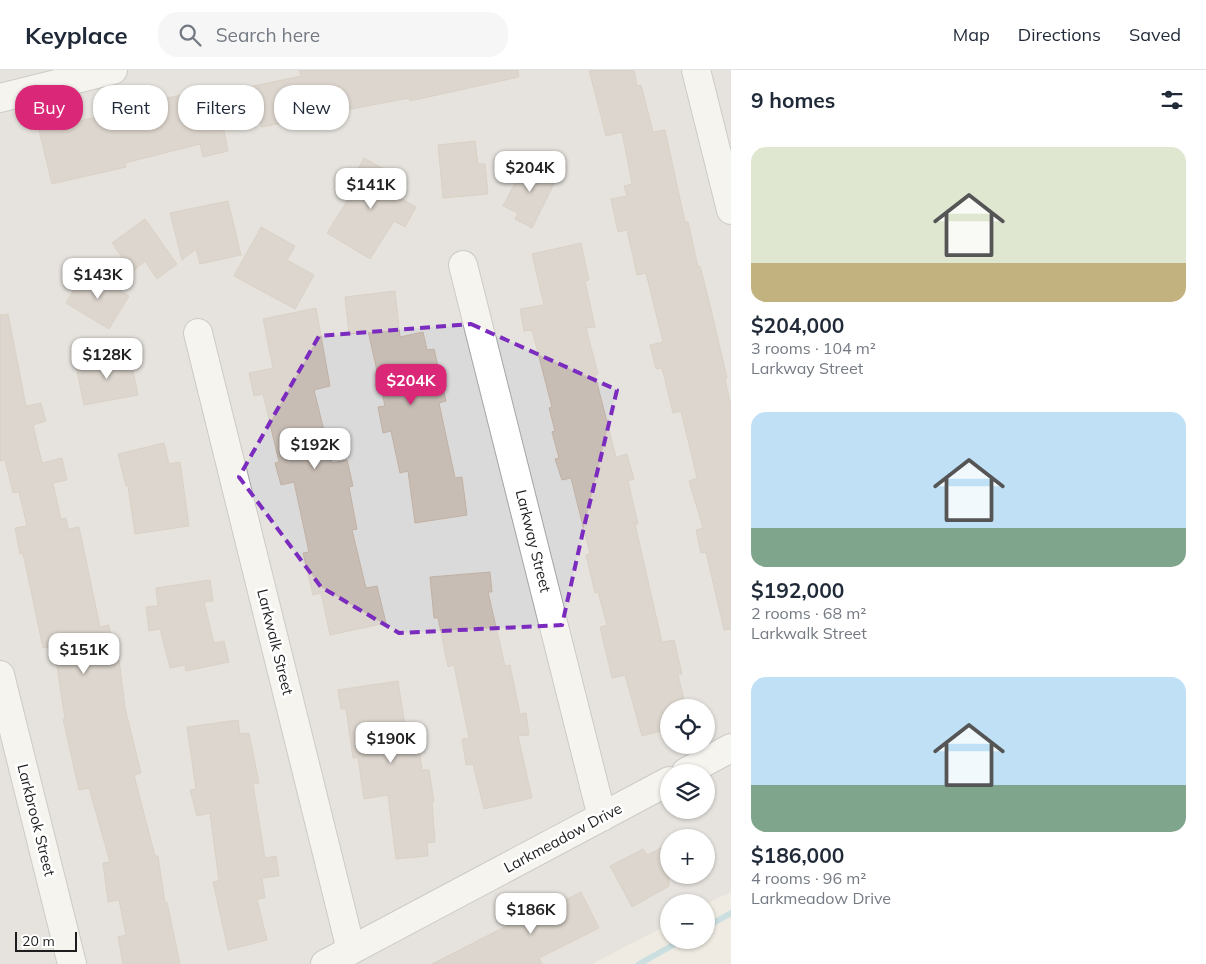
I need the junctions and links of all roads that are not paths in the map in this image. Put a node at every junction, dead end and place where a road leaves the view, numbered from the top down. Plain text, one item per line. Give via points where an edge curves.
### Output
1 (114, 70) edge
2 (696, 70) edge
3 (0, 98) edge
4 (731, 210) edge
5 (464, 265) dead end
6 (198, 333) dead end
7 (0, 675) edge
8 (731, 748) edge
9 (701, 764) edge
10 (660, 787) edge
11 (602, 817) junction
12 (351, 950) junction
13 (72, 964) edge
14 (325, 964) edge

1 - 3 street
2 - 4 street
5 - 11 street, Larkway Street
6 - 12 street, Larkwalk Street
7 - 13 street, Larkbrook Street
8 - 9 street
10 - 11 street, Larkmeadow Drive
11 - 12 street, Larkmeadow Drive
12 - 14 street, Larkmeadow Drive

